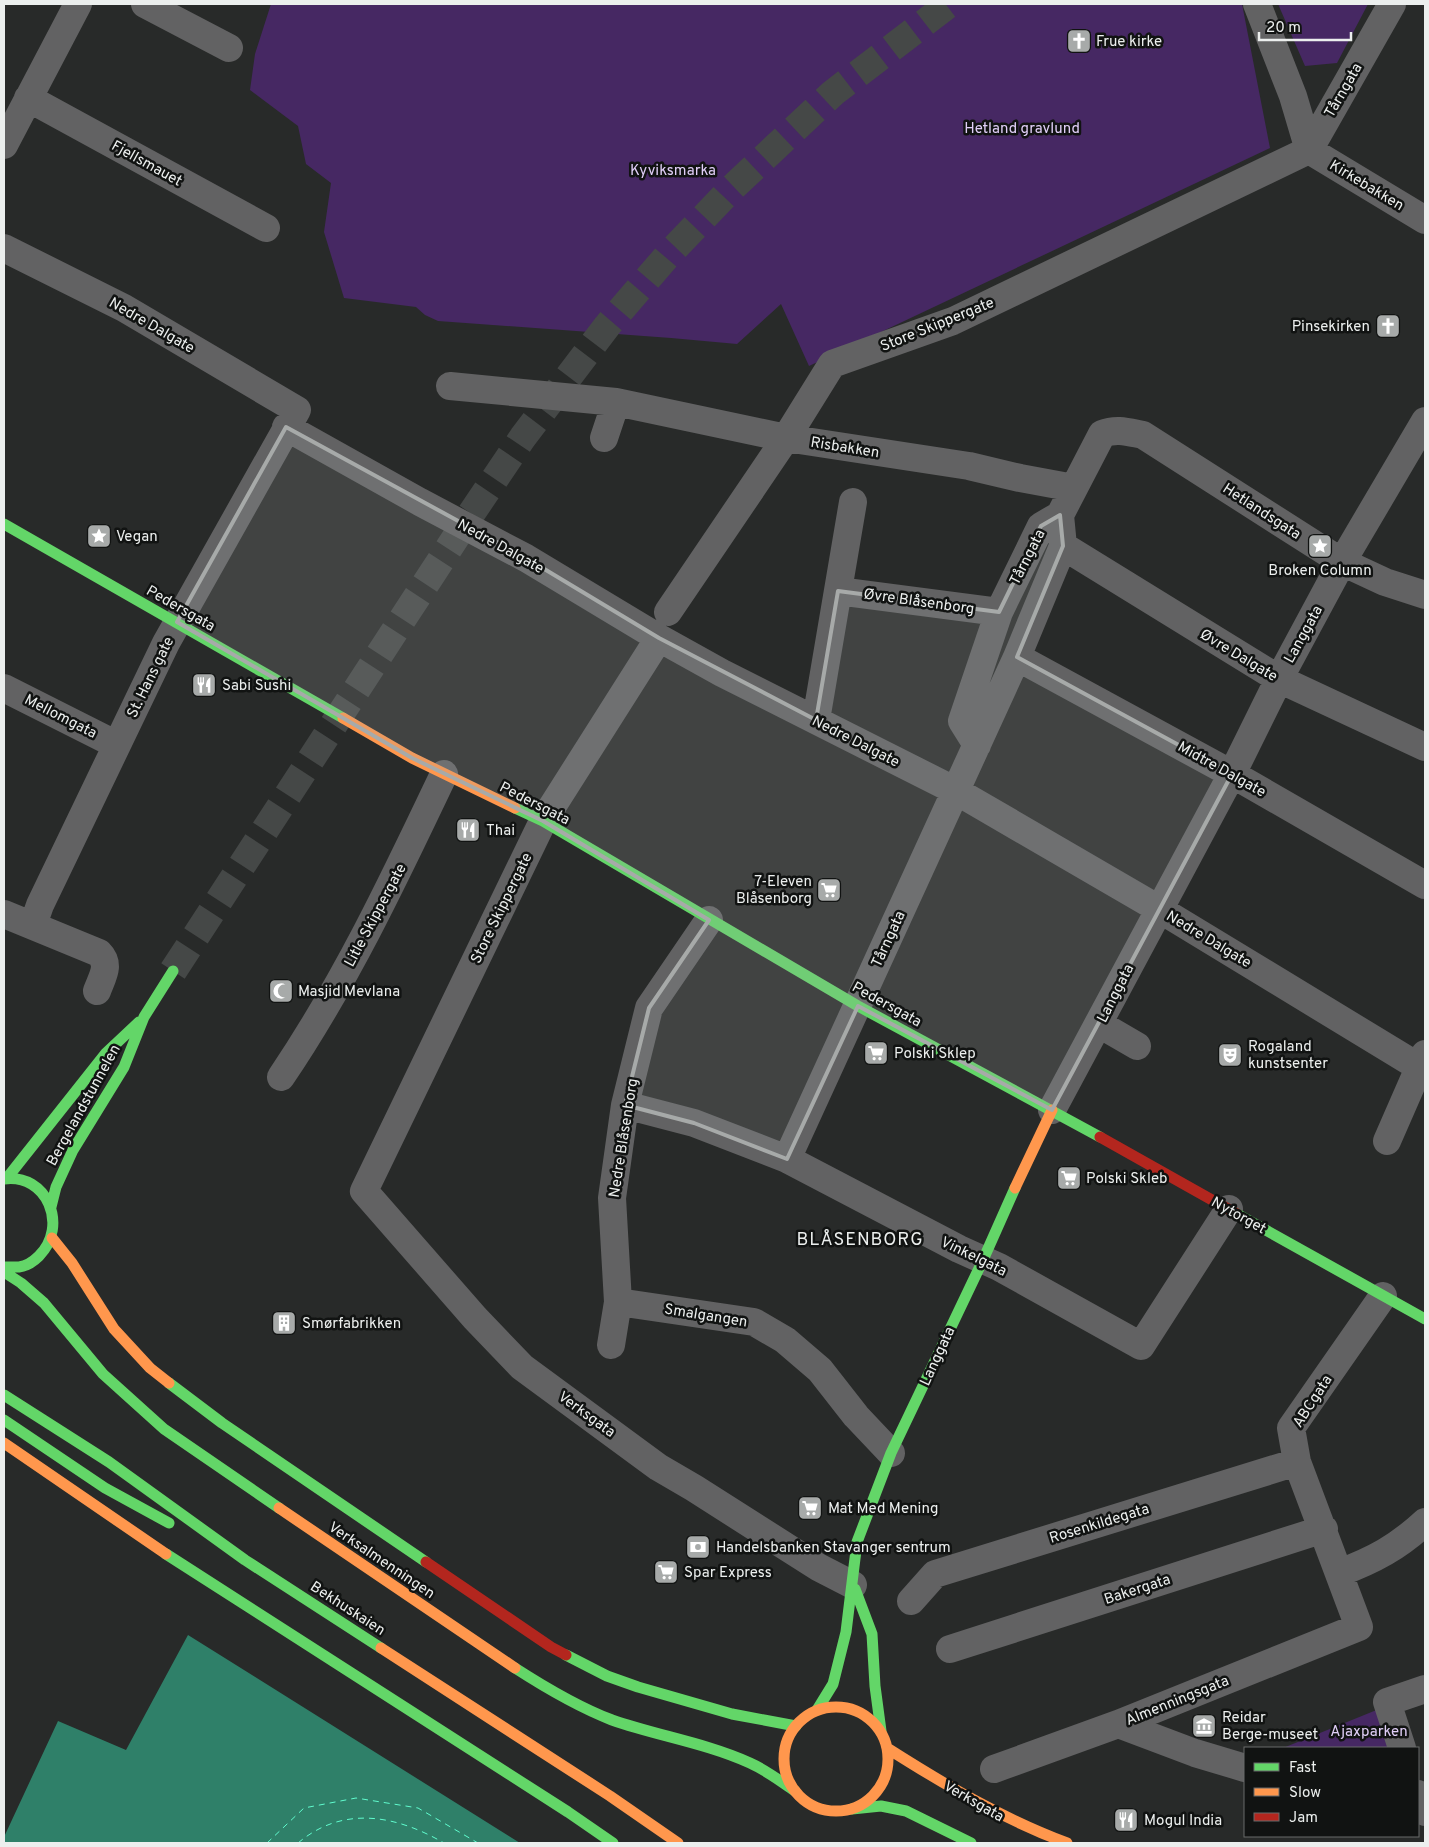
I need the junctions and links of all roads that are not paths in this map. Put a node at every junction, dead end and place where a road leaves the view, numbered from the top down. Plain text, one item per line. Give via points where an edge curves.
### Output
1 (78, 4) edge
2 (145, 4) edge
3 (1257, 4) edge
4 (1392, 4) edge
5 (229, 48) dead end
6 (28, 98) junction
7 (4, 145) edge
8 (1309, 150) junction
9 (1425, 220) edge
10 (266, 228) dead end
11 (4, 248) edge
12 (450, 386) dead end
13 (616, 402) junction
14 (291, 418) junction
15 (1425, 421) edge
16 (1102, 434) joint
17 (604, 438) dead end
18 (786, 438) junction
19 (1074, 488) junction
20 (853, 502) dead end
21 (1060, 515) junction
22 (4, 524) edge
23 (1063, 546) junction
24 (1342, 562) junction
25 (838, 590) junction
26 (1425, 595) edge
27 (668, 612) dead end
28 (999, 612) junction
29 (177, 622) junction
30 (659, 638) junction
31 (1017, 657) junction
32 (1278, 679) junction
33 (4, 688) edge
34 (816, 720) junction
35 (117, 745) junction
36 (977, 745) junction
37 (1425, 747) edge
38 (444, 774) junction
39 (1232, 774) junction
40 (956, 792) junction
41 (542, 821) junction
42 (1425, 885) edge
43 (1159, 909) junction
44 (4, 914) edge
45 (709, 920) junction
46 (33, 925) junction
47 (173, 971) tunnel mouth
48 (97, 991) dead end
49 (858, 1006) junction
50 (144, 1017) junction
51 (1099, 1024) junction
52 (1137, 1046) dead end
53 (1422, 1061) edge
54 (282, 1077) dead end
55 (625, 1105) junction
56 (1052, 1110) junction
57 (1387, 1141) dead end
58 (787, 1160) junction
59 (6, 1179) edge
60 (364, 1191) joint
61 (52, 1207) junction
62 (1229, 1209) junction
63 (52, 1238) junction
64 (983, 1260) junction
65 (4, 1267) edge
66 (4, 1272) edge
67 (1383, 1296) junction
68 (618, 1302) junction
69 (1425, 1319) edge
70 (612, 1345) dead end
71 (4, 1395) edge
72 (4, 1420) edge
73 (4, 1443) edge
74 (892, 1454) junction
75 (1297, 1462) junction
76 (1425, 1522) edge
77 (1324, 1529) junction
78 (245, 1560) junction
79 (1339, 1573) junction
80 (853, 1585) junction
81 (911, 1601) dead end
82 (1359, 1627) joint
83 (950, 1649) dead end
84 (1425, 1690) edge
85 (817, 1710) junction
86 (1118, 1724) junction
87 (796, 1726) junction
88 (881, 1731) junction
89 (1402, 1747) edge
90 (887, 1748) junction
91 (1244, 1768) edge
92 (994, 1769) dead end
93 (795, 1791) junction
94 (1419, 1797) edge
95 (852, 1809) junction
96 (1425, 1812) edge
97 (613, 1843) edge
98 (678, 1843) edge
99 (971, 1843) edge
100 (1067, 1843) edge

1 - 6 street
2 - 5 street
3 - 8 street via 1293,96
4 - 8 street, Tårngata
6 - 7 street
6 - 10 street, Fjellsmauet
8 - 9 street, Kirkebakken
8 - 18 street, Store Skippergate via 953,320 832,364
11 - 14 street, Nedre Dalgate via 124,308
12 - 13 street, Risbakken
13 - 17 street
13 - 18 street, Risbakken
14 - 29 street, St. Hans gate
14 - 30 street, Nedre Dalgate via 420,502 526,558
15 - 24 street, Langgata
16 - 19 street, Tårngata
16 - 24 street, Hetlandsgata via 1121,430 1143,436
18 - 19 street, Risbakken via 969,466
18 - 27 street, Store Skippergate
19 - 21 street, Tårngata
20 - 25 street
21 - 23 street, Tårngata
21 - 28 street, Tårngata via 1041,526
22 - 29 main road, Pedersgata
23 - 31 street, Tårngata
23 - 32 street, Øvre Dalgate
24 - 26 street, Hetlandsgata via 1385,582
24 - 32 street, Langgata
25 - 28 street, Øvre Blåsenborg
25 - 34 street
28 - 36 street, Tårngata via 962,721
29 - 35 street, St. Hans gate
29 - 38 main road, Pedersgata
30 - 34 street, Nedre Dalgate
30 - 41 street, Store Skippergate
31 - 36 street, Tårngata
31 - 39 street, Midtre Dalgate
32 - 37 street, Øvre Dalgate
32 - 39 street, Langgata
33 - 35 street, Mellomgata
34 - 40 street, Nedre Dalgate
35 - 46 street, St. Hans gate
36 - 40 street, Tårngata
38 - 41 main road, Pedersgata
38 - 54 street, Litle Skippergate via 390,890 320,1017
39 - 42 street, Midtre Dalgate
39 - 43 street, Langgata
40 - 43 street, Nedre Dalgate
40 - 49 street, Tårngata
41 - 45 main road, Pedersgata
41 - 60 street, Store Skippergate
43 - 51 street, Langgata
43 - 53 street, Nedre Dalgate
44 - 46 street
45 - 49 main road, Pedersgata
45 - 55 street, Nedre Blåsenborg via 649,1008
46 - 48 street via 104,958 106,965
47 - 50 main road, Bergelandstunnelen
49 - 56 main road, Pedersgata
49 - 58 street, Tårngata
50 - 59 main road, Bergelandstunnelen via 106,1052
50 - 61 main road, Bergelandstunnelen via 124,1067 74,1150 56,1187
51 - 52 street
51 - 56 street, Langgata
53 - 57 street
55 - 58 street, Vinkelgata via 694,1123
55 - 68 street, Nedre Blåsenborg via 612,1198
56 - 62 main road, Nytorget
56 - 64 main road, Langgata
58 - 64 street, Vinkelgata
59 - 61 main road via 22,1180 36,1187
60 - 80 street, Verksgata via 522,1367 658,1467 818,1567
61 - 63 main road, Bergelandstunnelen
62 - 64 street, Vinkelgata via 1141,1346
62 - 67 main road, Nytorget
63 - 65 main road via 33,1262 25,1266
63 - 87 main road, Verksalmenningen via 114,1329 150,1368 222,1423 551,1647 606,1676 638,1687 732,1714
64 - 74 main road, Langgata
66 - 93 main road, Verksalmenningen via 44,1303 103,1374 164,1429 507,1663 572,1703 654,1733 724,1752
67 - 69 main road, Nytorget
67 - 75 street, ABCgata via 1291,1428
68 - 70 street, Nedre Blåsenborg
68 - 74 street, Smalgangen via 754,1322 785,1340 820,1370 856,1416
71 - 78 main road, Bekhuskaien via 109,1462
72 - 78 main road via 68,1464 148,1512
73 - 97 main road via 166,1554
74 - 80 main road, Langgata via 857,1542
75 - 77 street, ABCgata
75 - 81 street, Rosenkildegata via 935,1574
76 - 79 street via 1411,1536 1372,1561
77 - 79 street, ABCgata
77 - 83 street, Bakergata
78 - 98 main road, Bekhuskaien
79 - 82 street, ABCgata
80 - 85 main road, Langgata via 833,1684
80 - 88 main road, Langgata via 872,1634
82 - 86 street, Almenningsgata
84 - 89 street via 1388,1702
85 - 87 main road
85 - 88 main road via 835,1706 850,1708 866,1716
86 - 91 street
86 - 92 street, Almenningsgata
87 - 93 main road via 786,1742 784,1758 787,1775
88 - 90 main road
90 - 95 main road via 888,1766 882,1784 871,1798
90 - 100 main road, Verksgata via 983,1807
93 - 95 main road via 816,1807 834,1811
94 - 96 street
95 - 99 main road via 881,1806 906,1811

